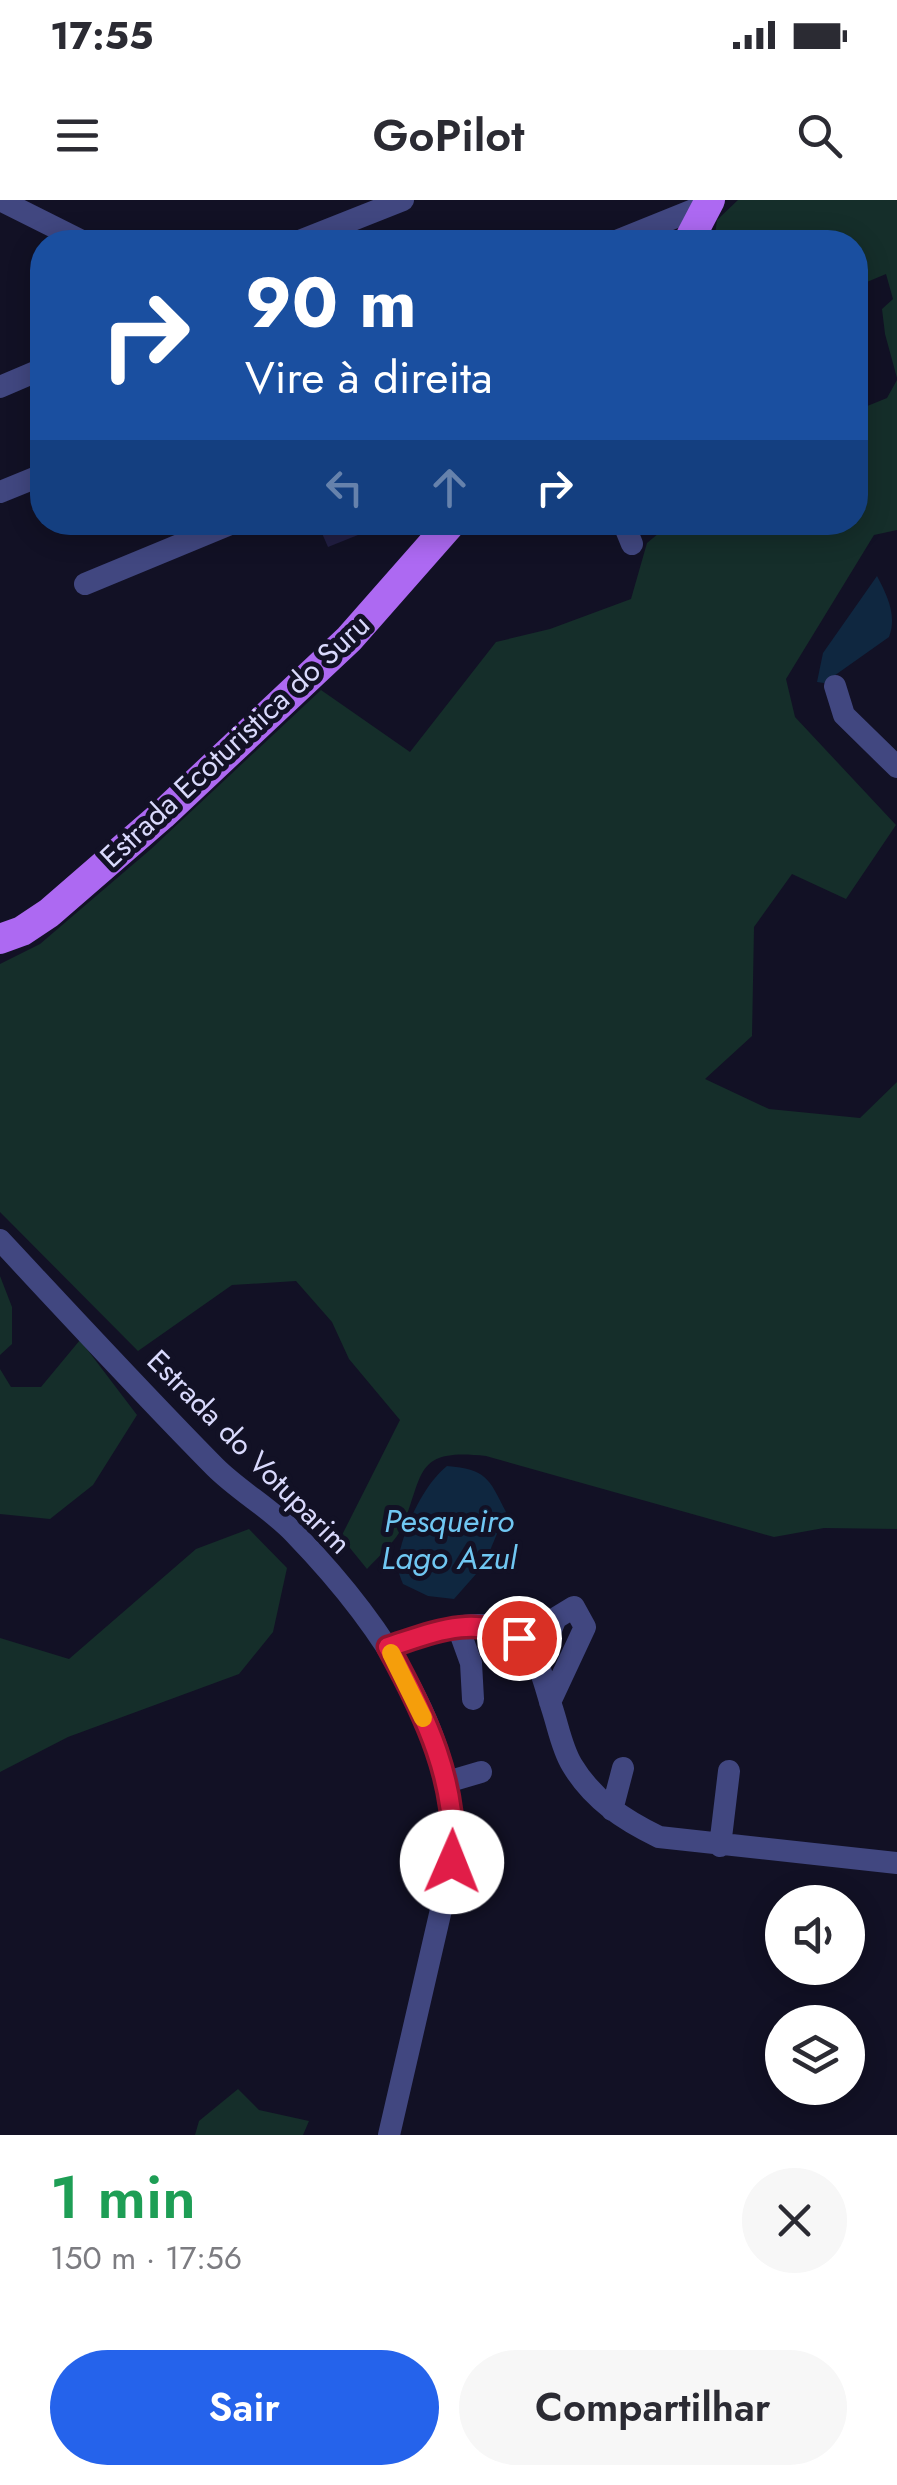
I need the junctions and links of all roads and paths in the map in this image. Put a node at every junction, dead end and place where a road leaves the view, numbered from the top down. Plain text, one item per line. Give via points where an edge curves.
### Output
1 (0, 200) edge
2 (403, 200) edge
3 (704, 219) edge
4 (60, 230) edge
5 (327, 230) edge
6 (661, 230) edge
7 (30, 374) edge
8 (0, 387) edge
9 (30, 480) edge
10 (0, 492) edge
11 (204, 535) edge
12 (440, 535) edge
13 (84, 584) dead end
14 (835, 686) dead end
15 (897, 767) edge
16 (7, 939) edge
17 (0, 1240) edge
18 (402, 1616) dead end
19 (458, 1627) junction
20 (416, 1638) junction
21 (388, 1647) junction
22 (536, 1663) junction
23 (473, 1699) dead end
24 (550, 1702) junction
25 (623, 1768) dead end
26 (729, 1771) dead end
27 (481, 1772) dead end
28 (448, 1782) junction
29 (612, 1810) junction
30 (720, 1846) junction
31 (897, 1862) edge
32 (388, 2135) edge

1 - 4 street
2 - 5 street
3 - 6 street
7 - 8 street
9 - 10 street
11 - 13 street
12 - 16 main road, Estrada Ecoturistica do Suru via 323,666 49,913
14 - 15 street via 844,715
17 - 21 street, Estrada do Votuparim via 217,1469 296,1535
18 - 20 street
19 - 20 street
19 - 22 street via 501,1629 519,1638
19 - 23 street via 471,1663
20 - 21 street
21 - 28 street, Estrada do Votuparim
22 - 24 street
22 - 24 street via 556,1618 574,1608 585,1626
24 - 29 street via 569,1761
25 - 29 street
26 - 30 street
27 - 28 street
28 - 32 street, Estrada do Votuparim via 452,1862
29 - 30 street via 659,1837
30 - 31 street

